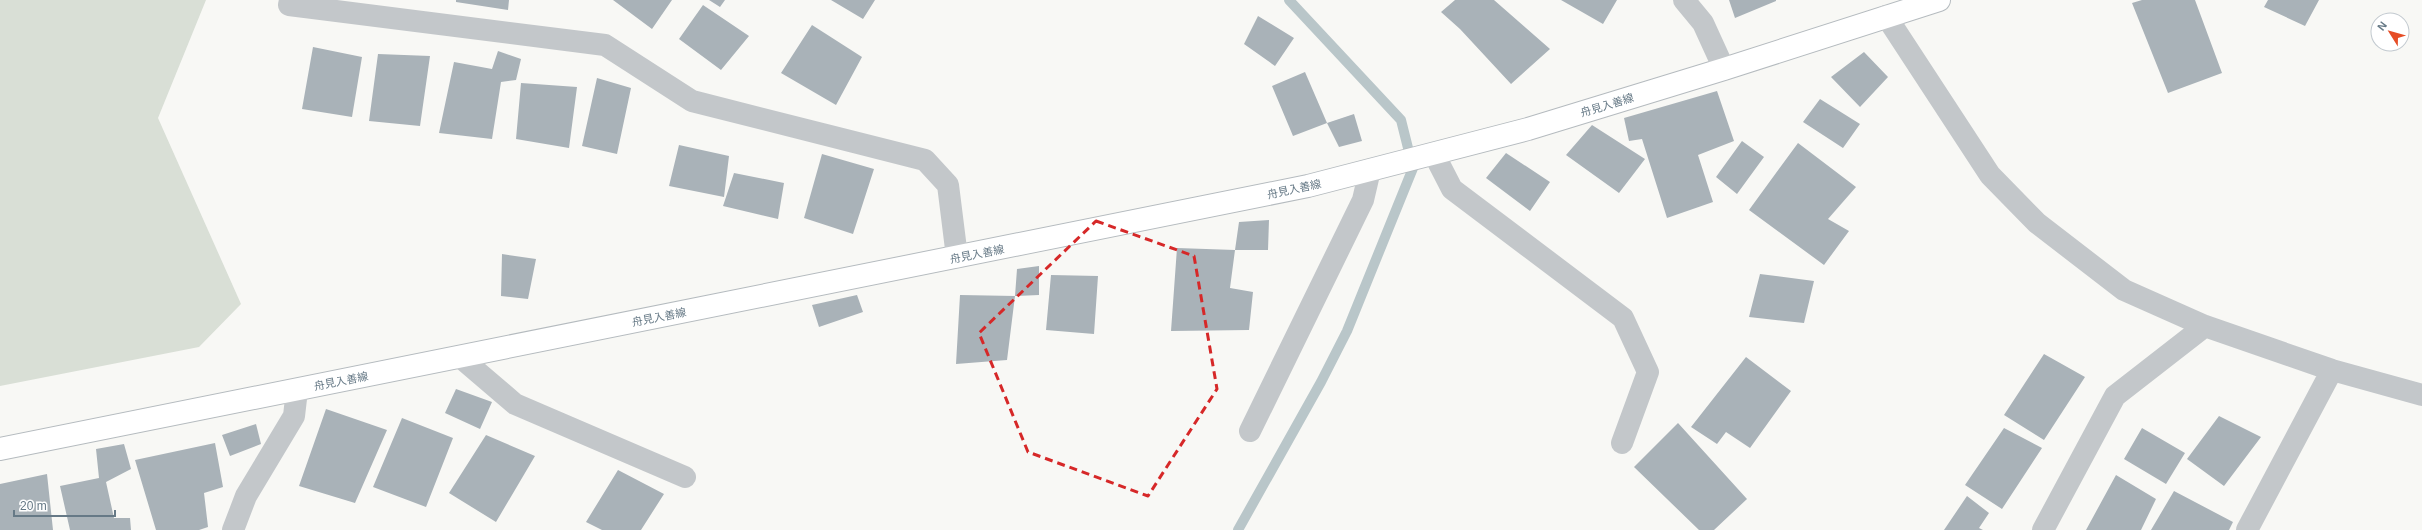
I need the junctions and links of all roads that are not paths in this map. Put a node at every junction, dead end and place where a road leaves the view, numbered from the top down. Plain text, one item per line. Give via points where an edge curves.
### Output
1 (290, 0) edge
2 (1684, 0) edge
3 (1938, 0) edge
4 (1886, 16) junction
5 (1724, 69) junction
6 (1434, 154) junction
7 (1370, 170) junction
8 (957, 258) junction
9 (2205, 326) junction
10 (460, 357) junction
11 (2332, 370) junction
12 (298, 390) junction
13 (2422, 394) edge
14 (1250, 431) dead end
15 (1622, 443) dead end
16 (0, 449) edge
17 (685, 477) dead end
18 (232, 530) edge
19 (2043, 530) edge
20 (2247, 530) edge

1 - 8 street via 289,5 605,45 692,101 925,160 948,185
2 - 5 street via 1703,23
3 - 4 main road, 舟見入善線
4 - 5 main road, 舟見入善線
4 - 9 street via 1990,176 2037,223 2124,290
5 - 6 main road, 舟見入善線 via 1528,129
6 - 7 main road, 舟見入善線
6 - 15 street via 1452,189 1623,318 1648,372
7 - 8 main road, 舟見入善線 via 1308,186
7 - 14 street via 1363,200
8 - 10 main road, 舟見入善線
9 - 11 street
9 - 19 street via 2116,396
10 - 12 main road, 舟見入善線
10 - 17 street via 515,404
11 - 13 street
11 - 20 street
12 - 16 main road, 舟見入善線
12 - 18 street via 294,416 246,496

